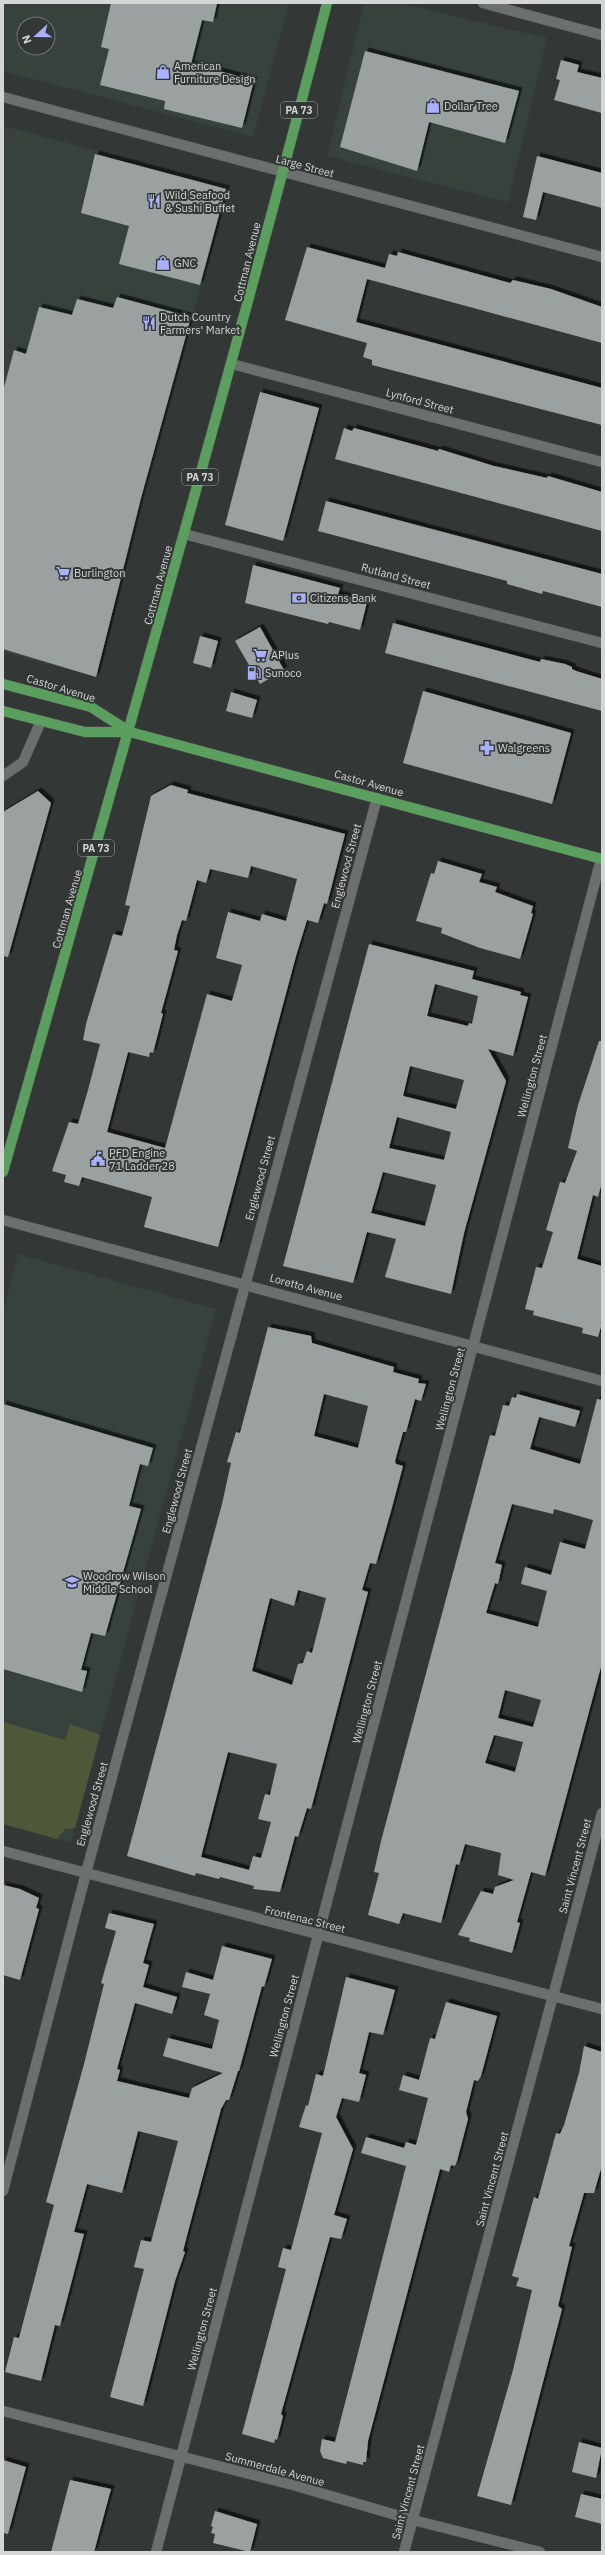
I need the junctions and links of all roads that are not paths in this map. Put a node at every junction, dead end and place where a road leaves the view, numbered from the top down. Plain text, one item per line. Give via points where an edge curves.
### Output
1 (327, 3) edge
2 (483, 3) edge
3 (602, 35) edge
4 (3, 97) edge
5 (282, 173) junction
6 (602, 257) edge
7 (232, 364) junction
8 (602, 462) edge
9 (184, 534) junction
10 (602, 643) edge
11 (3, 684) edge
12 (3, 711) edge
13 (41, 721) junction
14 (130, 732) junction
15 (3, 776) edge
16 (377, 798) junction
17 (602, 859) edge
18 (3, 1172) edge
19 (3, 1220) edge
20 (244, 1283) junction
21 (473, 1347) junction
22 (602, 1381) edge
23 (602, 1813) edge
24 (3, 1851) edge
25 (86, 1873) junction
26 (318, 1934) junction
27 (554, 1995) junction
28 (602, 2009) edge
29 (3, 2191) edge
30 (3, 2411) edge
31 (182, 2457) junction
32 (413, 2520) junction
33 (156, 2552) edge
34 (404, 2552) edge
35 (540, 2552) edge

1 - 5 main road, Cottman Avenue / PA 73
2 - 3 street
4 - 5 street, Large Street
5 - 6 street, Large Street
5 - 7 main road, Cottman Avenue / PA 73
7 - 8 street, Lynford Street
7 - 9 main road, Cottman Avenue / PA 73
9 - 10 street, Rutland Street
9 - 14 main road, Cottman Avenue / PA 73
11 - 14 main road, Castor Avenue via 91,707
12 - 13 main road, Castor Avenue
13 - 14 main road, Castor Avenue via 85,732
13 - 15 street via 23,762
14 - 16 main road, Castor Avenue
14 - 18 main road, Cottman Avenue / PA 73
16 - 17 main road, Castor Avenue
16 - 20 street, Englewood Street
17 - 21 street, Wellington Street
19 - 20 street, Loretto Avenue
20 - 21 street, Loretto Avenue
20 - 25 street, Englewood Street
21 - 22 street, Loretto Avenue
21 - 26 street, Wellington Street
23 - 27 street, Saint Vincent Street
24 - 25 street, Frontenac Street
25 - 26 street, Frontenac Street
25 - 29 street, Englewood Street
26 - 27 street, Frontenac Street
26 - 31 street, Wellington Street
27 - 28 street, Frontenac Street
27 - 32 street, Saint Vincent Street
30 - 31 street, Summerdale Avenue
31 - 32 street, Summerdale Avenue via 293,2485
31 - 33 street, Wellington Street
32 - 34 street, Saint Vincent Street
32 - 35 street, Summerdale Avenue

